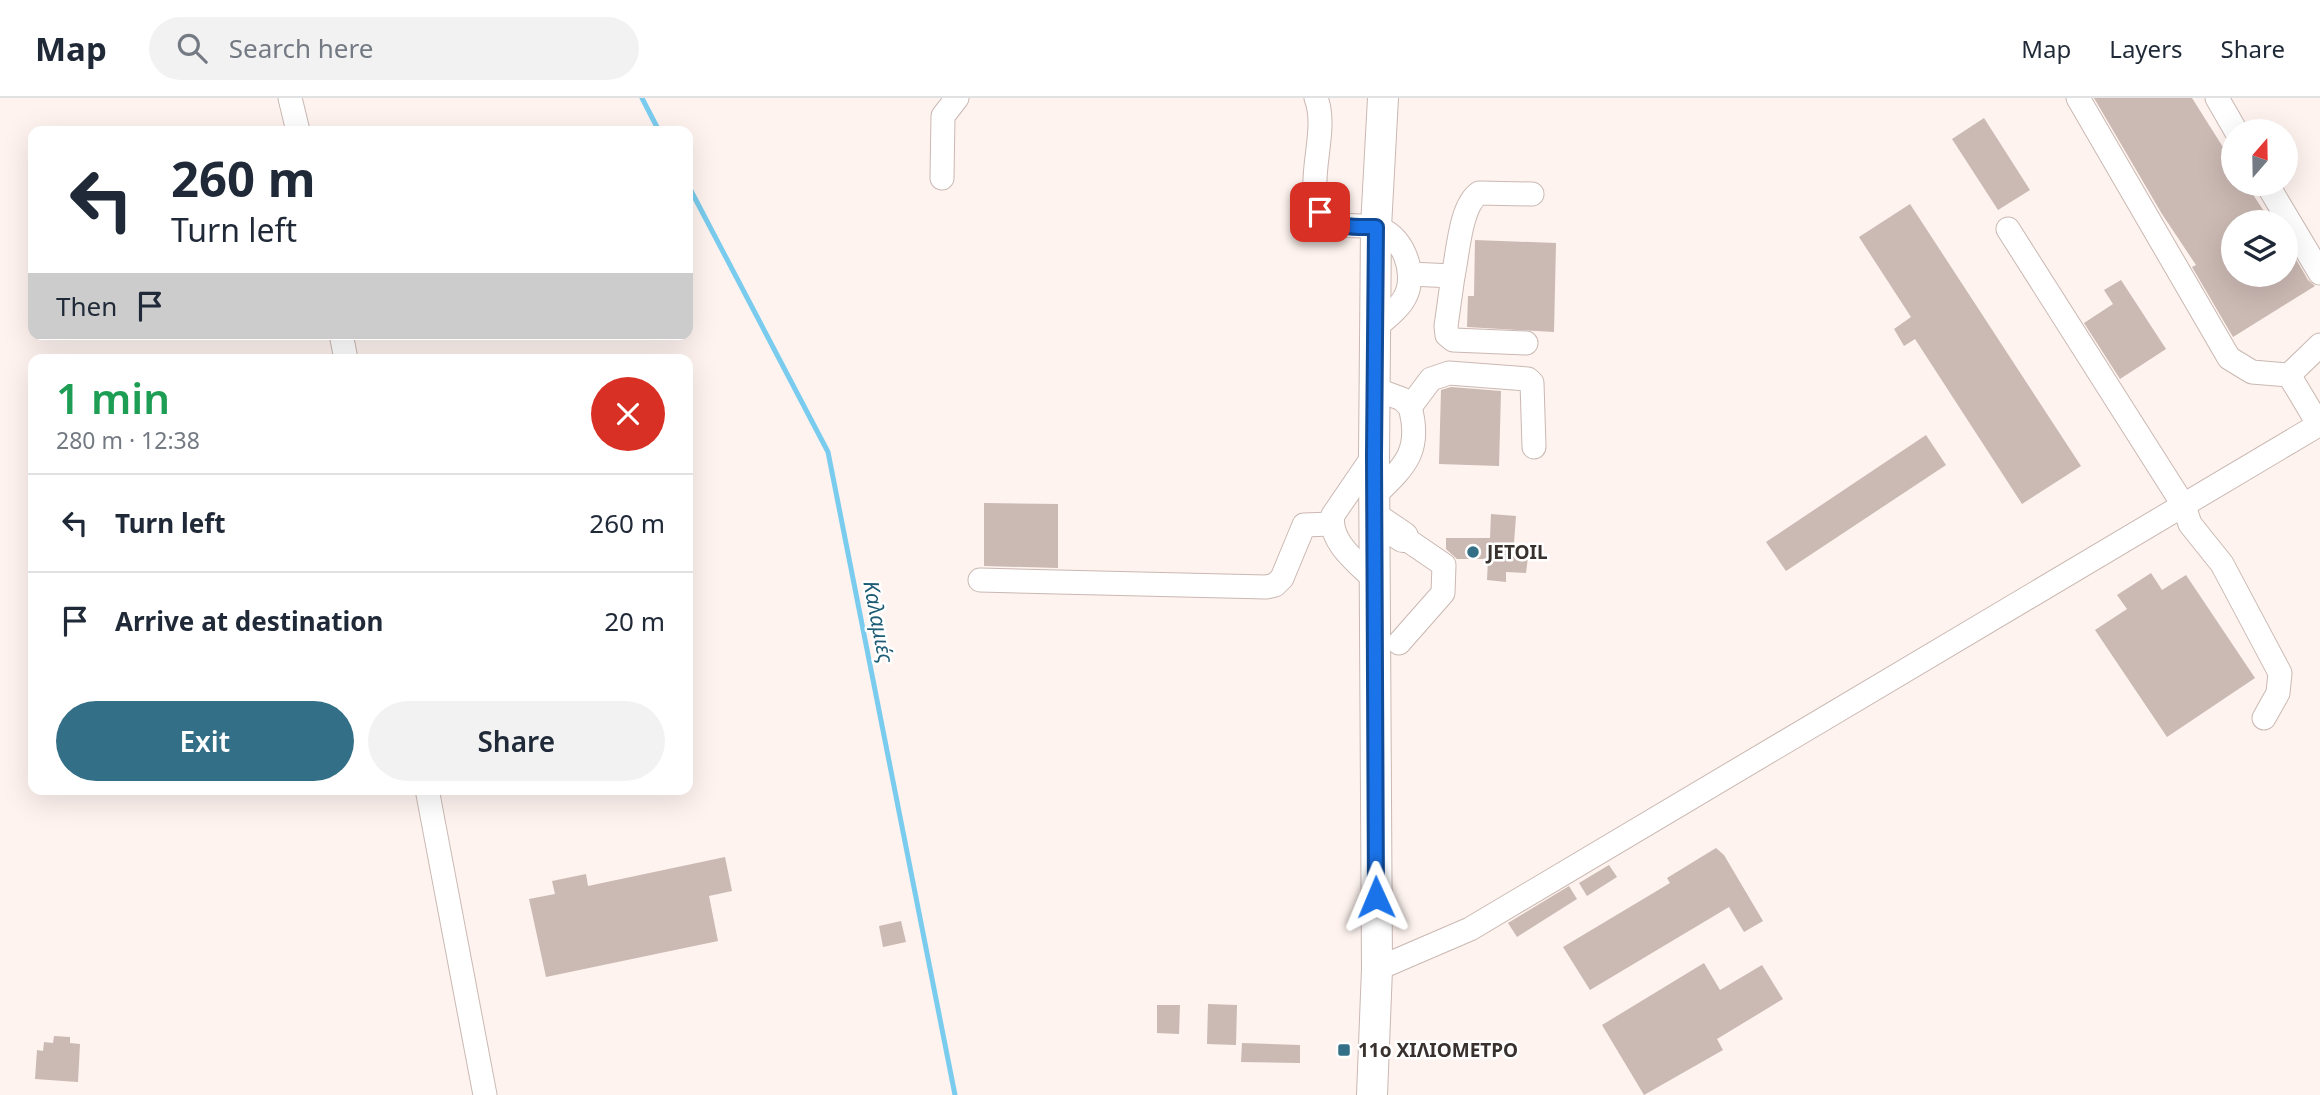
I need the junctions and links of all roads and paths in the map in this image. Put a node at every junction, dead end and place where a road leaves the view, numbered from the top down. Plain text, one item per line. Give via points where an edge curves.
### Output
1 (290, 98) edge
2 (957, 98) edge
3 (1316, 98) edge
4 (1382, 98) edge
5 (2078, 98) edge
6 (2217, 98) edge
7 (2229, 119) edge
8 (297, 126) edge
9 (942, 178) dead end
10 (1532, 194) dead end
11 (2274, 196) edge
12 (1376, 227) junction
13 (2008, 229) dead end
14 (2320, 272) edge
15 (1410, 274) junction
16 (1453, 276) junction
17 (1375, 328) junction
18 (1527, 343) dead end
19 (2320, 345) edge
20 (2289, 375) junction
21 (1375, 389) junction
22 (1410, 407) junction
23 (2318, 430) edge
24 (1534, 447) dead end
25 (1374, 455) junction
26 (2184, 506) junction
27 (1375, 507) junction
28 (1331, 524) junction
29 (1403, 537) joint
30 (980, 580) dead end
31 (1376, 581) junction
32 (1399, 643) joint
33 (1376, 668) junction
34 (2263, 718) dead end
35 (428, 795) edge
36 (1377, 969) junction
37 (485, 1095) edge
38 (1372, 1095) edge

1 - 8 street
2 - 9 street via 943,116
3 - 12 street via 1320,212 1340,225
4 - 12 main road
5 - 20 street via 2229,358 2252,372
6 - 7 street
10 - 16 street via 1479,193 1474,197 1466,211
11 - 14 street
12 - 15 street via 1403,250
12 - 17 main road
13 - 26 street
15 - 16 street
15 - 17 street via 1405,298
16 - 18 street via 1447,335 1460,342
17 - 21 main road
19 - 20 street
20 - 23 street
21 - 22 street
21 - 25 main road
22 - 24 street via 1431,380 1448,373 1528,379 1532,383
22 - 27 street via 1410,458
23 - 26 street
25 - 27 main road
25 - 28 street
26 - 34 street via 2190,524 2222,564 2280,673 2278,693
26 - 36 street via 1470,929
27 - 29 main road
27 - 31 main road
28 - 30 street via 1304,525 1282,578 1266,587
28 - 31 street via 1332,533
29 - 32 street via 1444,565 1443,593
31 - 33 main road
32 - 33 main road
33 - 36 main road
35 - 37 street
36 - 38 main road

